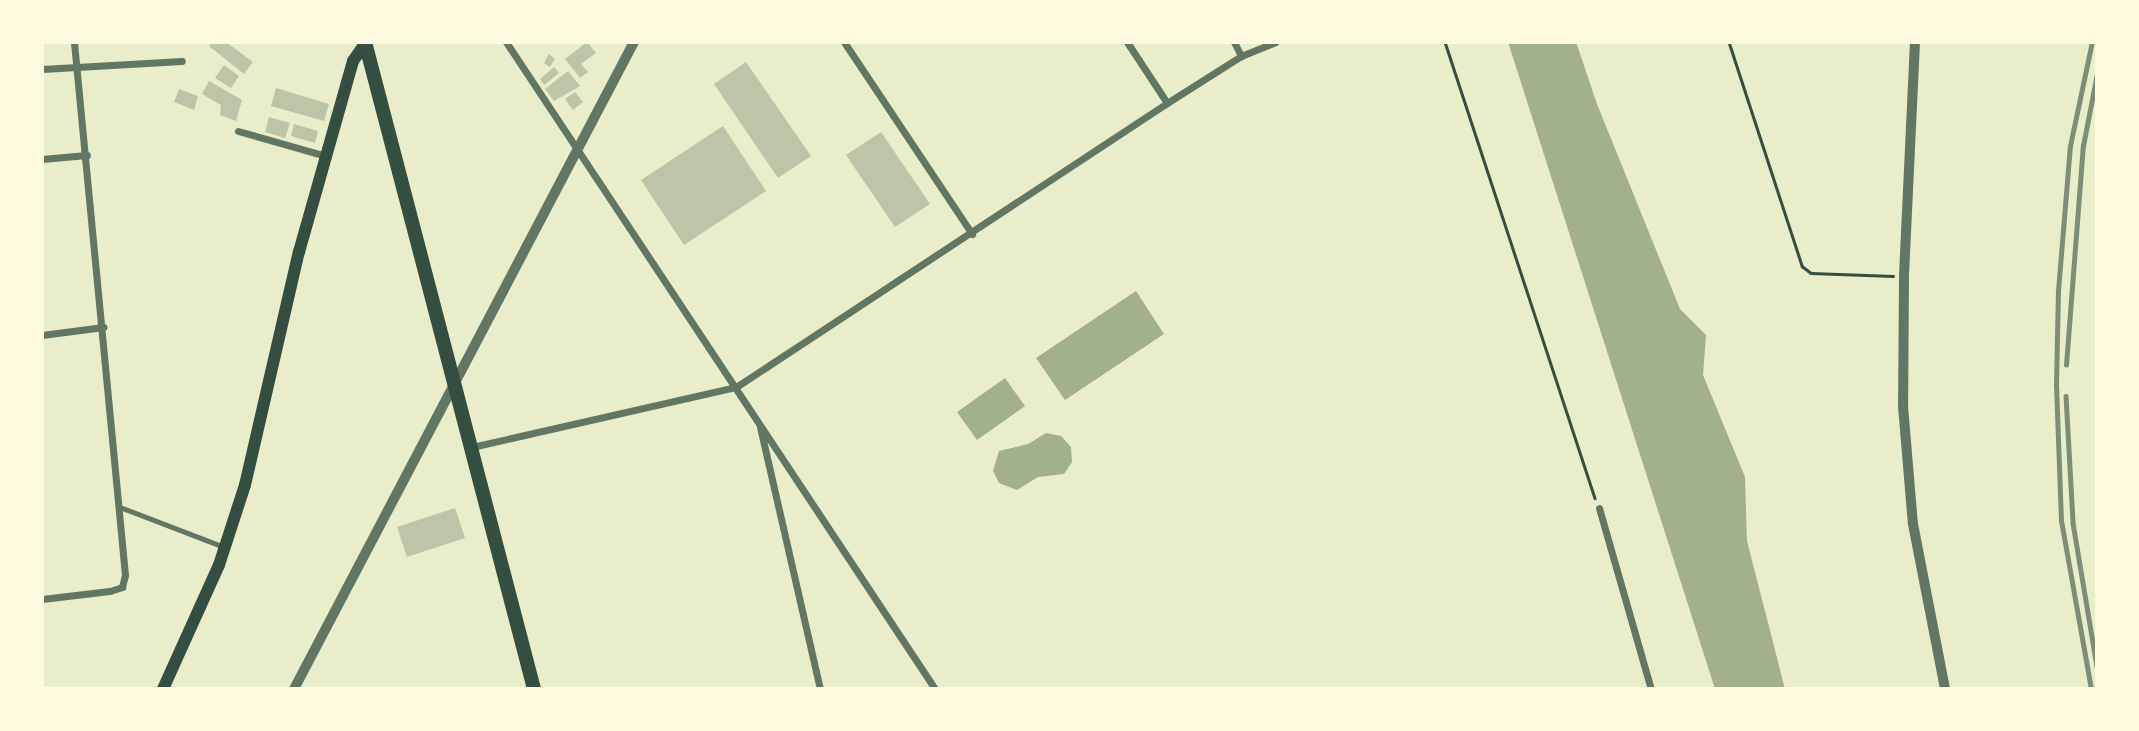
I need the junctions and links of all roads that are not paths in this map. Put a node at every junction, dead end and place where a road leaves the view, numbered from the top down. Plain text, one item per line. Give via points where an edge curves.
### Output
1 (74, 42) edge
2 (506, 42) edge
3 (634, 42) edge
4 (844, 42) edge
5 (1127, 42) edge
6 (1234, 42) edge
7 (1275, 42) edge
8 (1915, 42) edge
9 (365, 43) edge
10 (1241, 56) junction
11 (182, 61) dead end
12 (77, 66) junction
13 (42, 69) edge
14 (1167, 103) junction
15 (238, 131) dead end
16 (579, 151) junction
17 (87, 155) junction
18 (326, 156) junction
19 (42, 159) edge
20 (972, 234) junction
21 (103, 327) junction
22 (42, 335) edge
23 (456, 379) junction
24 (736, 387) junction
25 (759, 423) junction
26 (472, 447) junction
27 (120, 507) junction
28 (1599, 508) road end
29 (225, 547) junction
30 (42, 599) edge
31 (163, 689) edge
32 (294, 689) edge
33 (534, 689) edge
34 (820, 689) edge
35 (935, 689) edge
36 (1651, 689) edge
37 (1945, 689) edge

1 - 12 street
2 - 16 street
3 - 16 street
4 - 20 street
5 - 14 street
6 - 10 street
7 - 10 street
8 - 37 street via 1903,406 1913,524
9 - 18 main road via 353,61
9 - 23 main road
10 - 14 street
11 - 12 street
12 - 13 street
12 - 17 street
14 - 20 street
15 - 18 street
16 - 23 street
16 - 24 street
17 - 19 street
17 - 21 street
18 - 29 main road
20 - 24 street
21 - 22 street
21 - 27 street
23 - 26 main road
23 - 32 street
24 - 25 street
24 - 26 street
25 - 34 street
25 - 35 street
26 - 33 main road
27 - 29 lane
27 - 30 street via 122,587
28 - 36 street
29 - 31 main road

